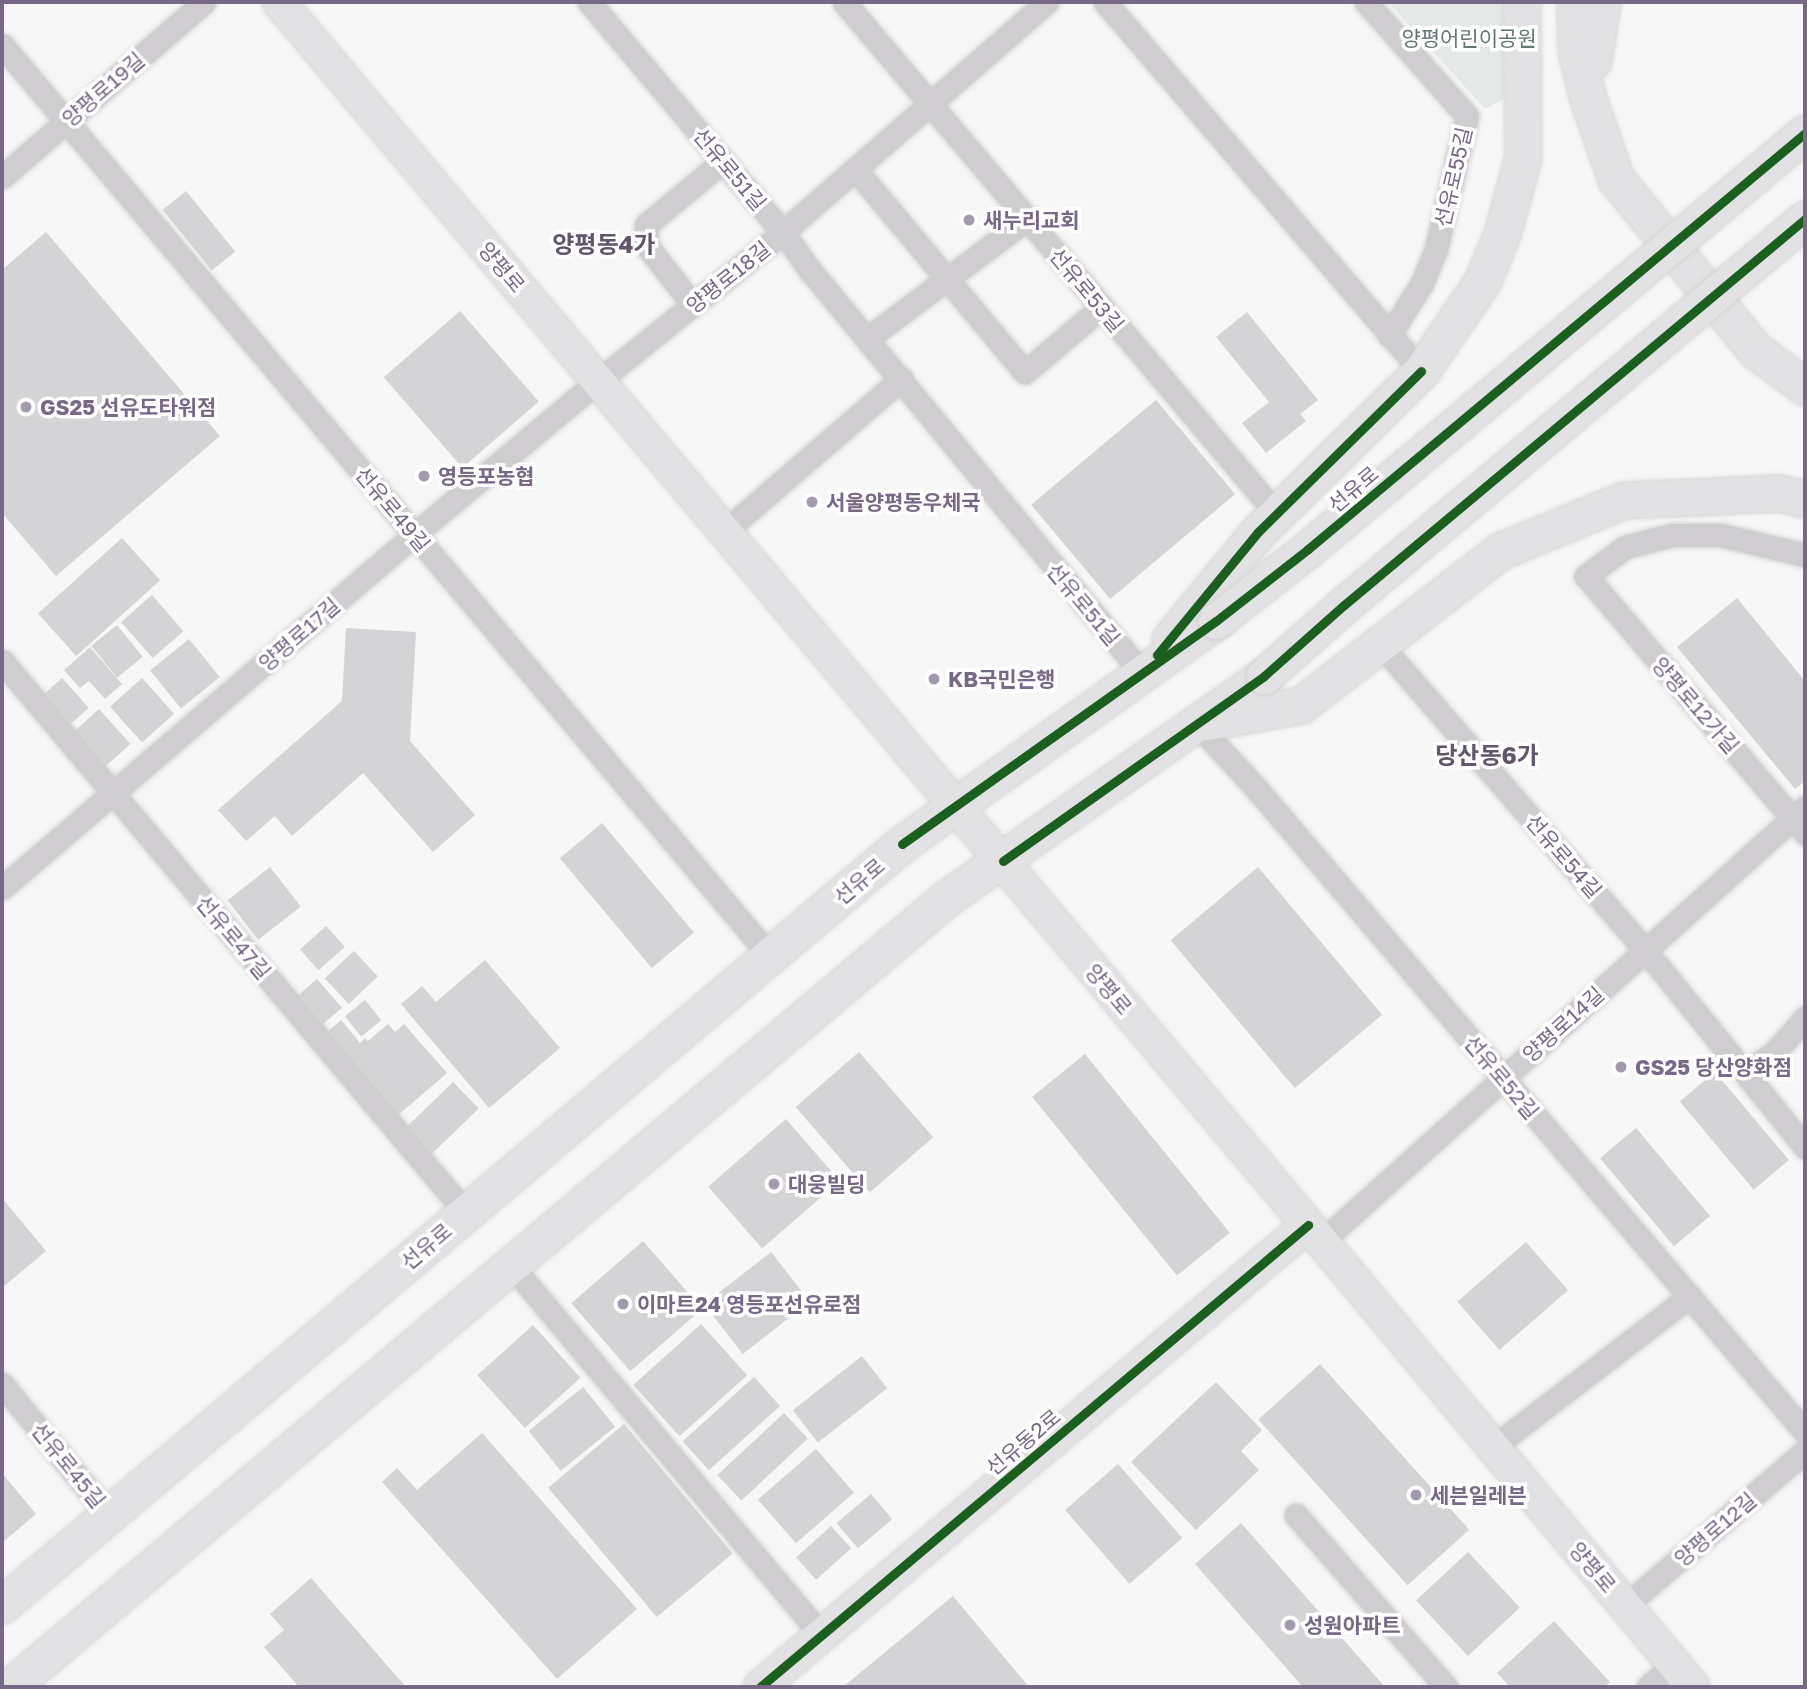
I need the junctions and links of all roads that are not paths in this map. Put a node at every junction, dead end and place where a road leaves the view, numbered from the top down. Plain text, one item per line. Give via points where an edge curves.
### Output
1 (204, 2) edge
2 (279, 2) edge
3 (589, 2) edge
4 (845, 2) edge
5 (1047, 2) edge
6 (1105, 2) edge
7 (1366, 2) edge
8 (1522, 2) edge
9 (1574, 2) edge
10 (1602, 2) edge
11 (6, 60) edge
12 (1588, 99) junction
13 (929, 105) junction
14 (66, 121) junction
15 (1805, 133) edge
16 (723, 161) junction
17 (855, 169) junction
18 (2, 177) edge
19 (1027, 219) junction
20 (1805, 219) edge
21 (783, 232) junction
22 (948, 280) junction
23 (693, 305) junction
24 (1102, 307) junction
25 (1389, 336) junction
26 (868, 338) junction
27 (1421, 371) junction
28 (901, 379) junction
29 (598, 381) junction
30 (1805, 387) edge
31 (1805, 499) edge
32 (1276, 513) junction
33 (725, 531) junction
34 (415, 535) junction
35 (1805, 555) edge
36 (1380, 644) junction
37 (2, 661) edge
38 (1142, 674) junction
39 (1197, 724) junction
40 (113, 793) junction
41 (956, 806) junction
42 (1801, 819) edge
43 (1003, 861) junction
44 (2, 888) edge
45 (1645, 950) junction
46 (770, 956) junction
47 (1805, 1018) edge
48 (1744, 1072) junction
49 (1503, 1078) junction
50 (1805, 1147) edge
51 (466, 1213) junction
52 (1315, 1233) junction
53 (511, 1265) junction
54 (1690, 1296) junction
55 (2, 1384) edge
56 (1805, 1432) edge
57 (1493, 1447) junction
58 (1805, 1451) edge
59 (109, 1515) junction
60 (1296, 1515) dead end
61 (2, 1605) edge
62 (1625, 1606) junction
63 (822, 1636) junction
64 (1683, 1676) edge
65 (10, 1687) edge
66 (760, 1687) edge
67 (1447, 1687) edge
68 (1648, 1687) edge

1 - 14 street, 양평로19길
2 - 29 main road, 양평로
3 - 16 street, 선유로51길
4 - 13 street, 선유로53길
5 - 13 street, 양평로18길
6 - 25 street
7 - 25 street, 선유로55길 via 1467,116 1436,249 1422,283
8 - 27 main road via 1523,157 1503,234 1482,282
9 - 12 main road via 1576,50
10 - 12 main road
11 - 14 street, 선유로49길
12 - 30 main road via 1616,179 1755,349
13 - 17 street, 양평로18길
13 - 19 street, 선유로53길
14 - 18 street, 양평로19길
14 - 34 street, 선유로49길
15 - 38 main road, 선유로, bridge via 1308,549
16 - 21 street, 선유로51길
16 - 23 street via 646,225 647,246
17 - 21 street, 양평로18길
17 - 22 street
19 - 22 street
19 - 24 street, 선유로53길
20 - 39 main road, bridge via 1264,676
21 - 23 street, 양평로18길
21 - 26 street, 선유로51길
22 - 24 street via 1024,372
22 - 26 street
23 - 29 street, 양평로18길
24 - 32 street, 선유로53길
25 - 27 street
26 - 28 street, 선유로51길
27 - 32 main road
28 - 33 street
28 - 38 street, 선유로51길
29 - 33 main road, 양평로
29 - 34 street, 양평로17길
31 - 36 main road via 1779,493 1623,500 1500,551
32 - 38 main road
33 - 41 main road, 양평로
34 - 40 street, 양평로17길
34 - 46 street, 선유로49길
35 - 42 street, 양평로12가길 via 1721,535 1672,535 1625,547 1586,576
36 - 39 main road via 1301,705
36 - 45 street, 선유로54길
37 - 40 street, 선유로47길
38 - 41 main road, 선유로
39 - 43 main road
39 - 49 street, 선유로52길
40 - 44 street, 양평로17길
40 - 51 street, 선유로47길
41 - 43 main road, 양평로
41 - 46 main road, 선유로 via 902,844
42 - 45 street, 양평로14길
43 - 52 main road, 양평로
43 - 53 main road via 947,898
45 - 48 street, 선유로54길
45 - 49 street, 양평로14길
46 - 51 main road, 선유로
47 - 48 street via 1774,1053
48 - 50 street, 선유로54길
49 - 52 street, 양평로14길
49 - 54 street, 선유로52길
51 - 59 main road, 선유로
52 - 57 main road, 양평로
52 - 63 main road, 선유동2로
53 - 63 street
53 - 65 main road
54 - 56 street, 선유로52길
54 - 57 street
55 - 59 street, 선유로45길
57 - 62 main road, 양평로
58 - 62 street, 양평로12길
59 - 61 main road, 선유로
60 - 67 street
62 - 64 main road, 양평로
63 - 66 main road, 선유동2로
64 - 68 street

